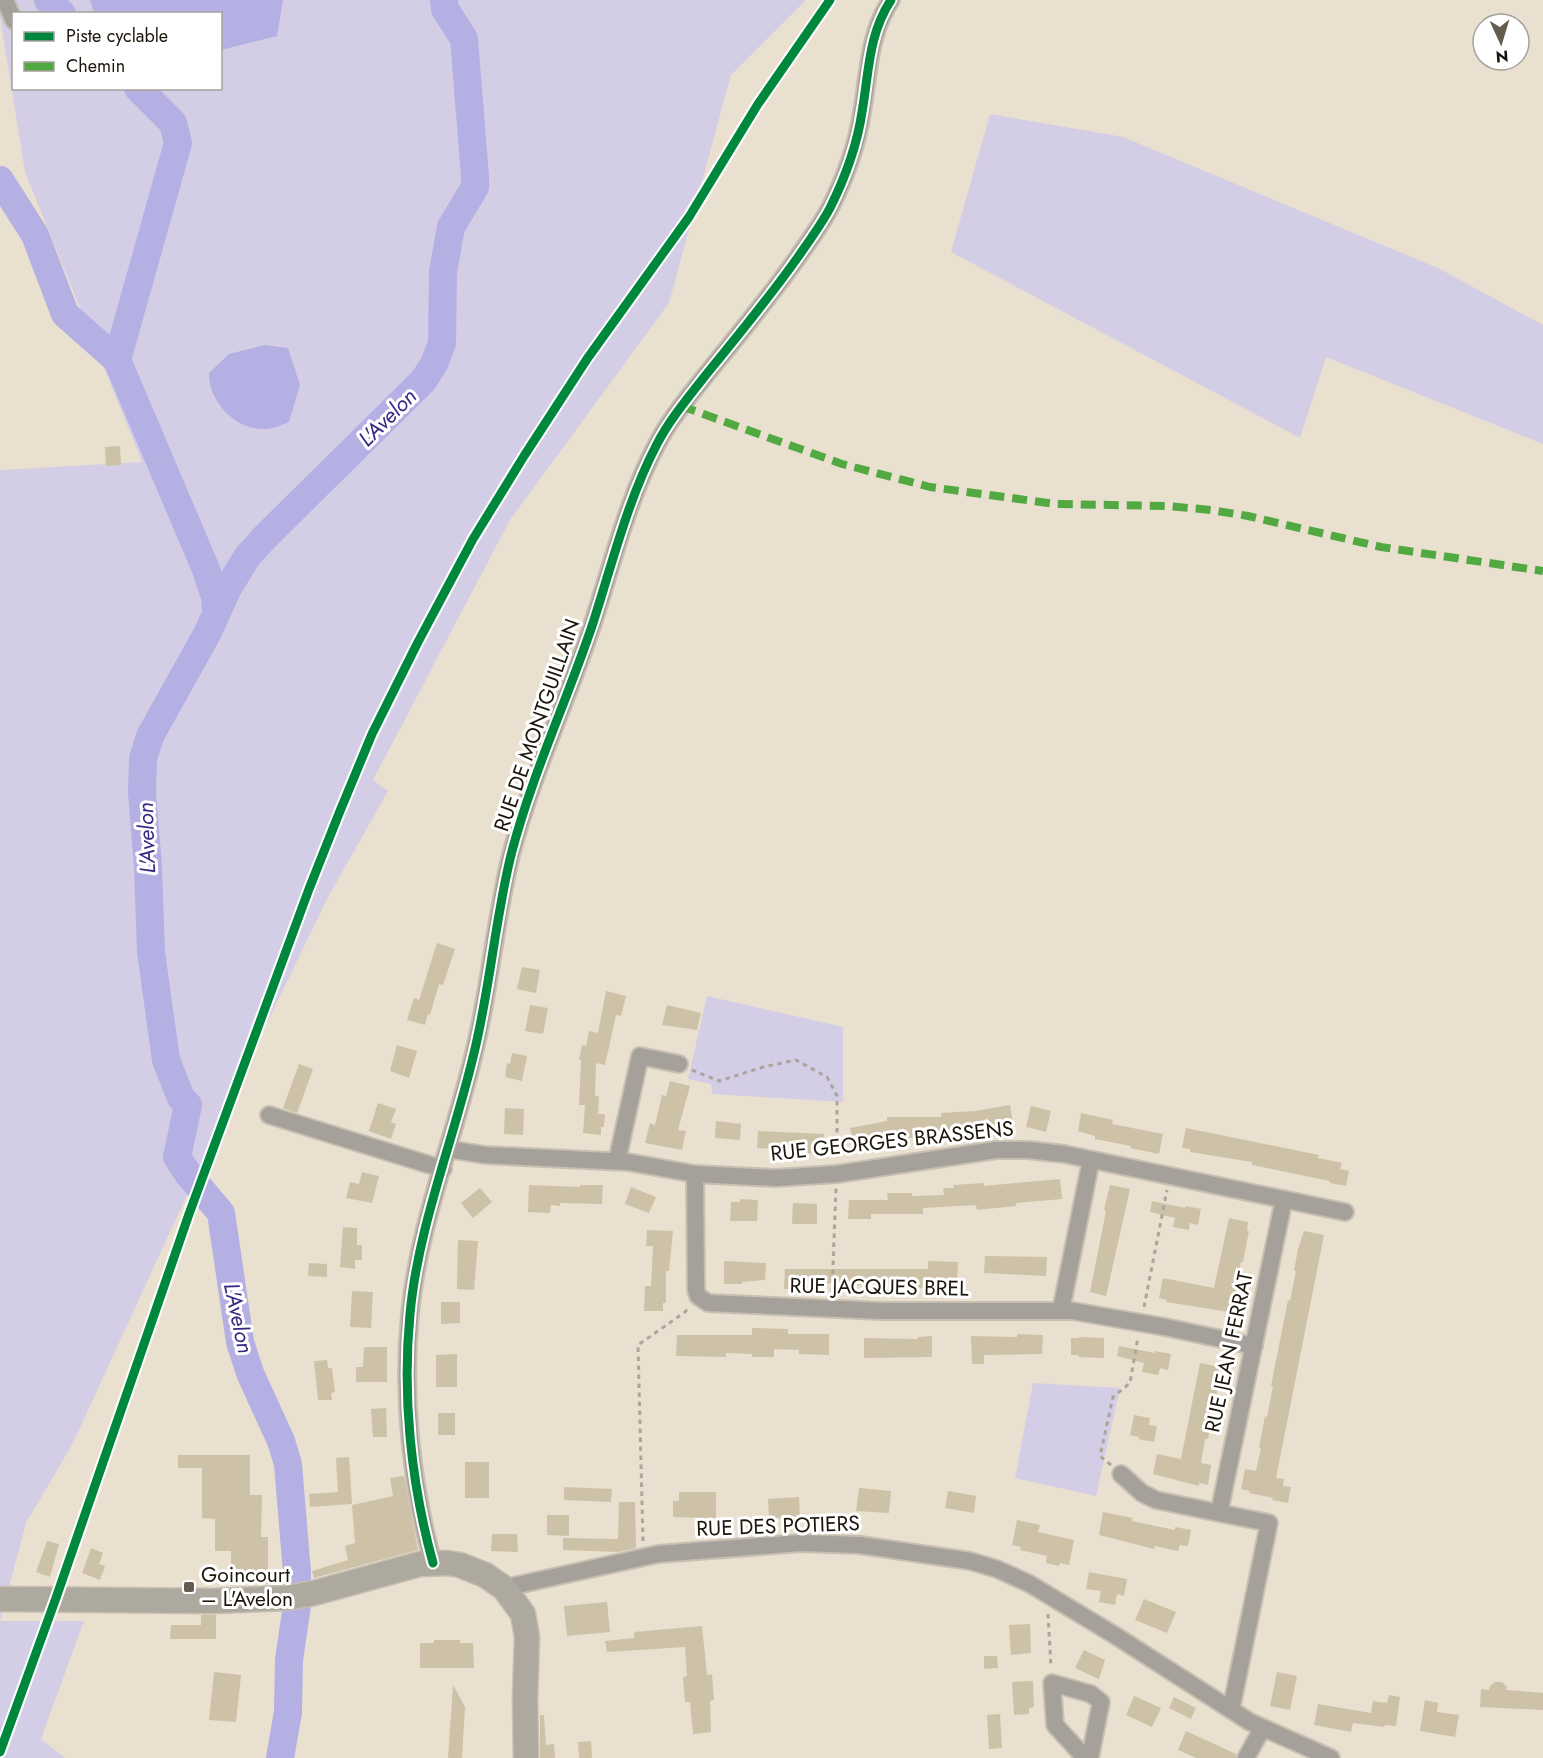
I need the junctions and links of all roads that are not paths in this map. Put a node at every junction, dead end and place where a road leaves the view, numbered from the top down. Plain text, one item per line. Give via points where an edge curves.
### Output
1 (5, 0) edge
2 (891, 0) edge
3 (12, 16) edge
4 (679, 1064) road end
5 (269, 1115) dead end
6 (448, 1149) junction
7 (1091, 1160) junction
8 (617, 1161) junction
9 (442, 1169) junction
10 (695, 1174) junction
11 (1284, 1199) junction
12 (1345, 1212) dead end
13 (1061, 1310) junction
14 (1254, 1346) junction
15 (1121, 1474) dead end
16 (1220, 1513) junction
17 (433, 1563) junction
18 (504, 1588) junction
19 (0, 1599) edge
20 (1231, 1710) junction
21 (1262, 1729) junction
22 (526, 1758) edge
23 (1086, 1758) edge
24 (1090, 1758) edge
25 (1246, 1758) edge
26 (1332, 1758) edge

1 - 3 street
2 - 6 street, RUE DE MONTGUILLAIN via 874,34 855,144 829,210 773,291 681,406 640,481 518,830 476,1048
4 - 8 street via 640,1056
5 - 9 street
6 - 8 street, RUE GEORGES BRASSENS via 485,1155
6 - 9 street, RUE DE MONTGUILLAIN
7 - 10 street, RUE GEORGES BRASSENS via 1045,1152 996,1150 837,1174 775,1178
7 - 11 street, RUE GEORGES BRASSENS
7 - 13 street
8 - 10 street, RUE GEORGES BRASSENS
9 - 17 street, RUE DE MONTGUILLAIN via 414,1280 408,1348 413,1467
10 - 13 street, RUE JACQUES BREL via 696,1283 702,1300 714,1304 920,1312
11 - 12 street
11 - 14 street, RUE JEAN FERRAT
13 - 14 street, RUE JACQUES BREL
14 - 16 street, RUE JEAN FERRAT
15 - 16 street via 1151,1498
16 - 20 street via 1269,1523
17 - 18 street via 471,1569
17 - 19 street via 287,1598
18 - 20 street, RUE DES POTIERS via 643,1556 801,1544 860,1545 984,1565 1047,1594
18 - 22 street via 523,1614 526,1627
20 - 21 street, RUE DES POTIERS
21 - 25 street
21 - 26 street, RUE DES POTIERS
23 - 24 street via 1055,1725 1052,1683 1091,1694 1101,1702

